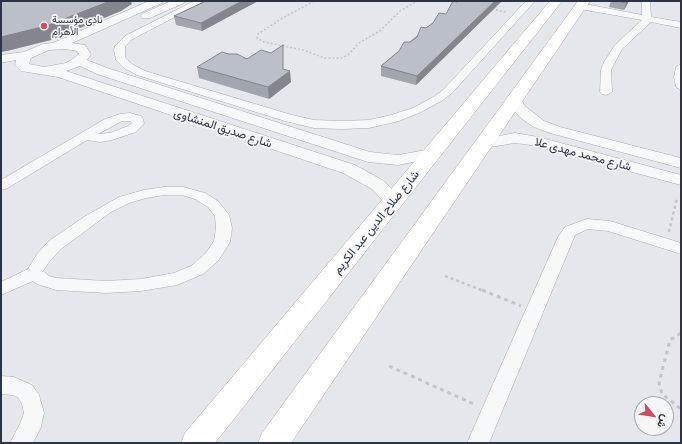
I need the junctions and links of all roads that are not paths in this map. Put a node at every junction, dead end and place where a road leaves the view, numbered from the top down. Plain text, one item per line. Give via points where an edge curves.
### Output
1 (180, 1) edge
2 (201, 1) edge
3 (531, 1) edge
4 (556, 1) edge
5 (646, 1) edge
6 (150, 2) edge
7 (582, 3) edge
8 (647, 18) junction
9 (112, 21) junction
10 (127, 25) junction
11 (681, 25) edge
12 (100, 38) dead end
13 (55, 46) junction
14 (85, 53) junction
15 (1, 59) edge
16 (27, 62) junction
17 (681, 67) edge
18 (1, 69) edge
19 (44, 71) junction
20 (681, 87) edge
21 (606, 92) dead end
22 (515, 100) junction
23 (216, 102) junction
24 (480, 120) junction
25 (85, 136) dead end
26 (484, 144) junction
27 (432, 154) junction
28 (375, 159) junction
29 (681, 163) edge
30 (365, 177) junction
31 (681, 180) edge
32 (1, 186) edge
33 (393, 201) junction
34 (674, 246) edge
35 (34, 273) junction
36 (1, 289) edge
37 (1, 384) edge
38 (20, 443) edge
39 (196, 443) edge
40 (273, 443) edge
41 (478, 443) edge

1 - 10 street
2 - 23 street via 134,34 123,42 119,54 123,62 141,73
3 - 23 street via 448,92 417,110 395,118 355,125 314,124
4 - 24 main road, شارع صلاح الدين عبد الكريم
5 - 8 street
6 - 9 street
7 - 8 street
7 - 22 main road, شارع صلاح الدين عبد الكريم
8 - 11 street
8 - 21 street via 644,26 612,54 606,70
9 - 10 street
9 - 13 street
10 - 12 street
13 - 14 street, شارع صديق المنشاوى via 74,46
13 - 16 street via 39,49
14 - 19 street via 64,68
14 - 23 street, شارع صديق المنشاوى via 102,71
15 - 16 street
16 - 18 street
16 - 19 street, شارع صديق المنشاوى
17 - 20 street
19 - 30 street, شارع صديق المنشاوى via 60,73 349,169
22 - 24 main road, شارع صلاح الدين عبد الكريم
22 - 29 street, شارع محمد مهدى علا via 518,108 526,116 539,124
23 - 28 street, شارع صديق المنشاوى
24 - 26 main road, شارع صلاح الدين عبد الكريم
24 - 27 main road, شارع صلاح الدين عبد الكريم
25 - 32 street
26 - 31 street, شارع محمد مهدى علا via 515,138 532,140
26 - 40 main road, شارع صلاح الدين عبد الكريم
27 - 28 street, شارع صديق المنشاوى via 398,160
27 - 33 main road, شارع صلاح الدين عبد الكريم
28 - 30 street via 373,168
30 - 33 street, شارع صديق المنشاوى via 378,185
33 - 39 main road, شارع صلاح الدين عبد الكريم
34 - 41 street via 598,224 570,231
35 - 35 street via 43,280 56,284 106,287 177,279 197,270 212,257 222,242 222,215 213,204 200,196 183,191 164,190 137,196 106,209 55,245
35 - 36 street
37 - 38 street via 25,391 32,401 34,413 30,428

